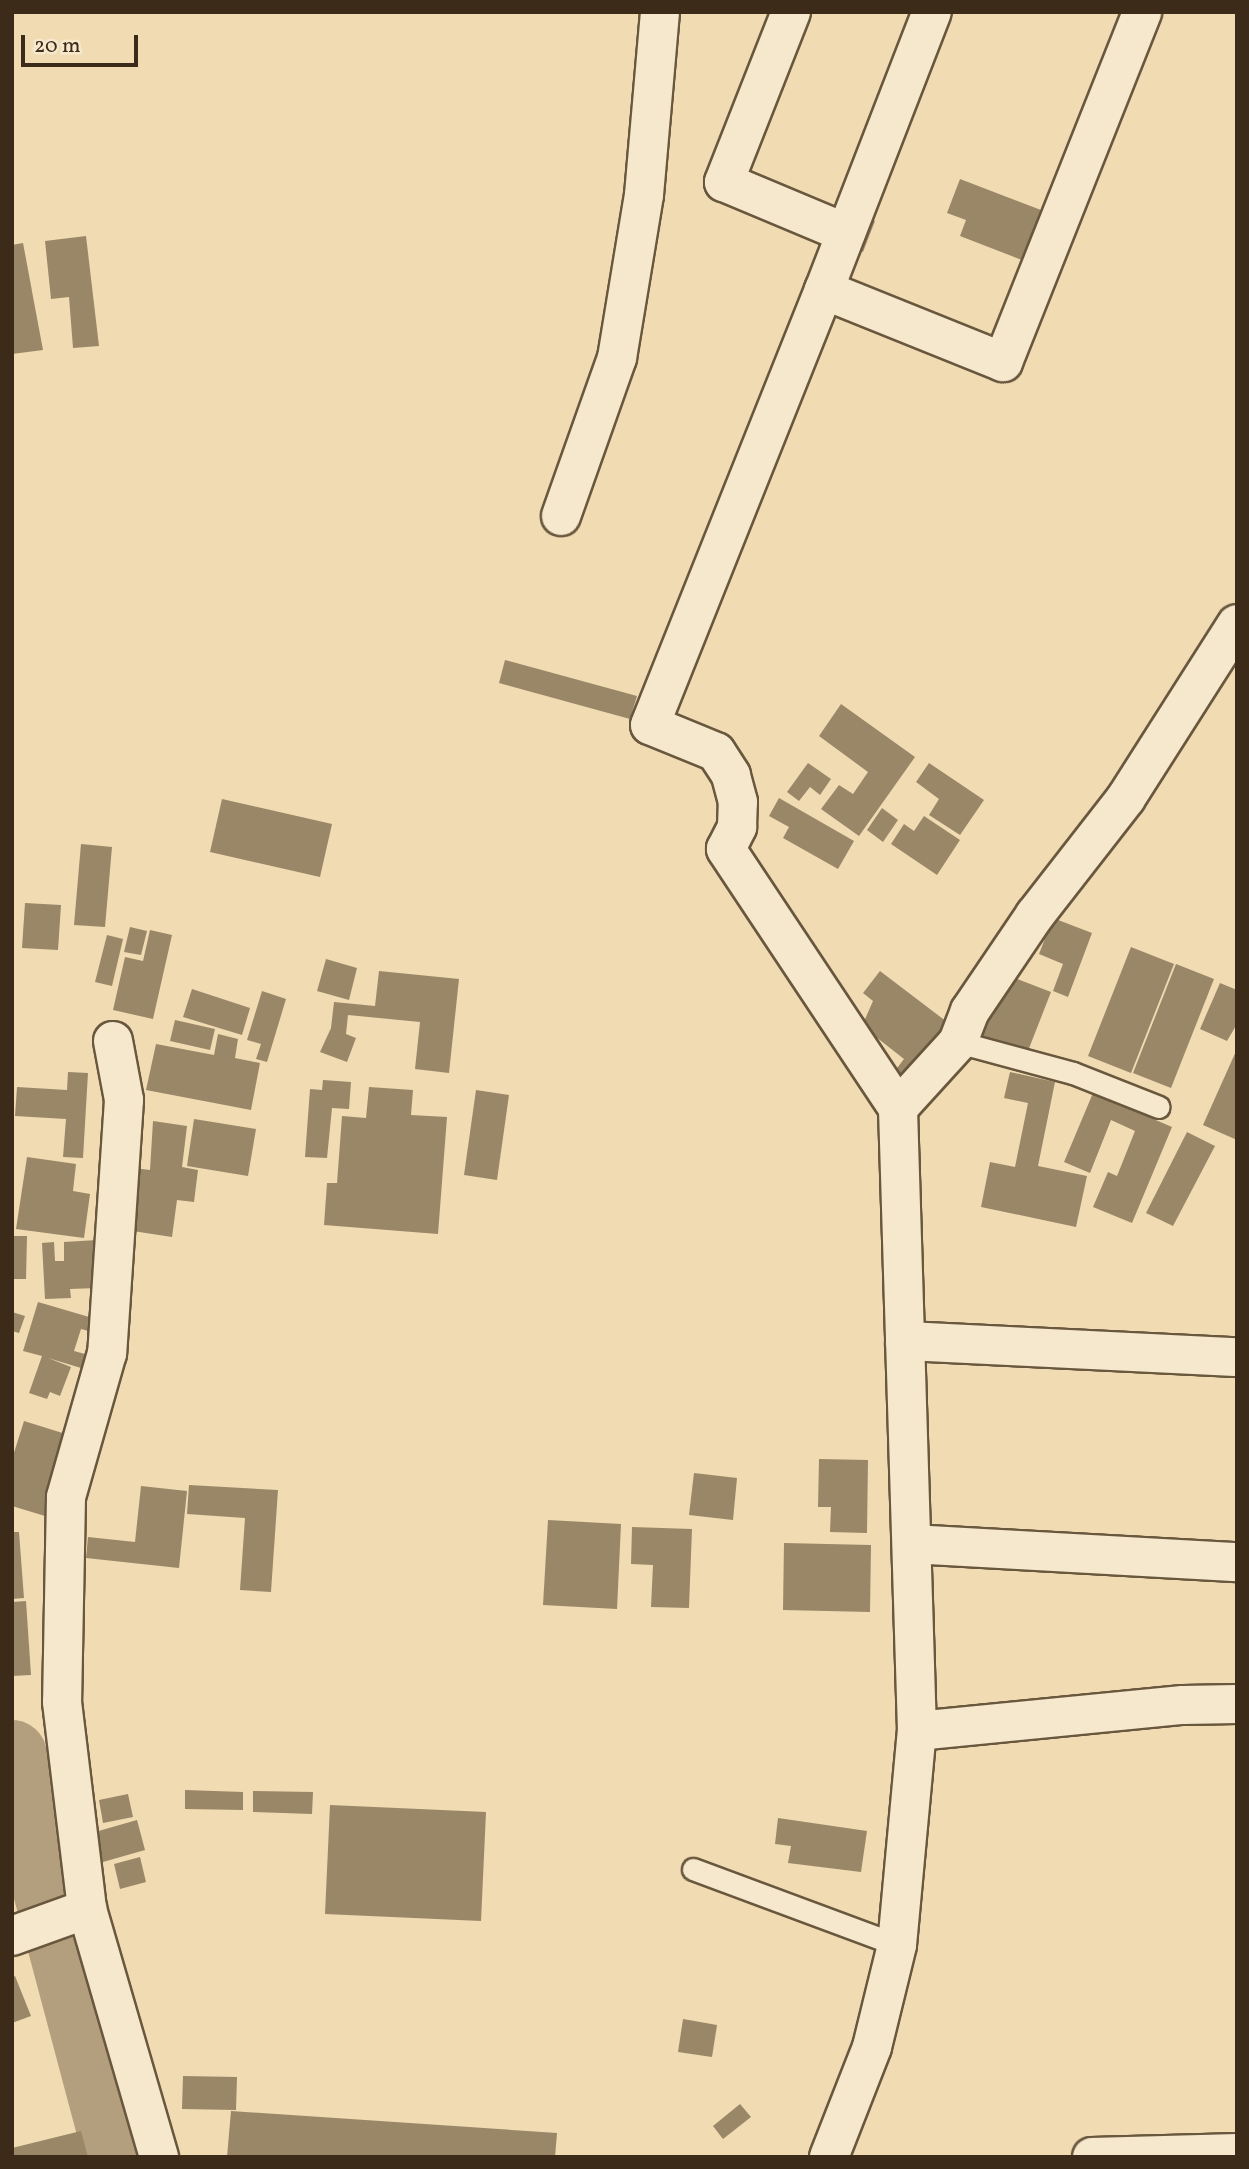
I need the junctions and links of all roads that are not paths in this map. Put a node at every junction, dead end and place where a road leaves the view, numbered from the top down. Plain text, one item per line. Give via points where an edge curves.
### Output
1 (660, 12) edge
2 (791, 12) edge
3 (932, 12) edge
4 (1142, 12) edge
5 (846, 233) junction
6 (824, 290) junction
7 (561, 516) dead end
8 (1237, 624) edge
9 (113, 1041) dead end
10 (958, 1042) junction
11 (1159, 1107) dead end
12 (898, 1108) junction
13 (905, 1341) junction
14 (1237, 1357) edge
15 (912, 1544) junction
16 (1237, 1562) edge
17 (1237, 1704) edge
18 (917, 1731) junction
19 (693, 1869) dead end
20 (88, 1909) junction
21 (15, 1934) edge
22 (897, 1945) junction
23 (1237, 2153) edge
24 (159, 2157) edge
25 (829, 2157) edge
26 (1093, 2157) edge

1 - 7 street via 644,195 617,358
2 - 5 street via 724,182
3 - 5 street
4 - 6 street via 1003,362
5 - 6 street
6 - 12 street via 650,725 716,752 731,775 738,802 737,827 726,849
8 - 10 street via 1126,798 1035,915 971,1011
9 - 20 street via 124,1100 107,1353 66,1497 62,1702
10 - 11 lane via 1073,1073
10 - 12 street
12 - 13 street
13 - 14 street
13 - 15 street
15 - 16 street
15 - 18 street
17 - 18 street via 1183,1704
18 - 22 street
19 - 22 lane
20 - 21 street
20 - 24 street
22 - 25 street via 872,2047
23 - 26 street

